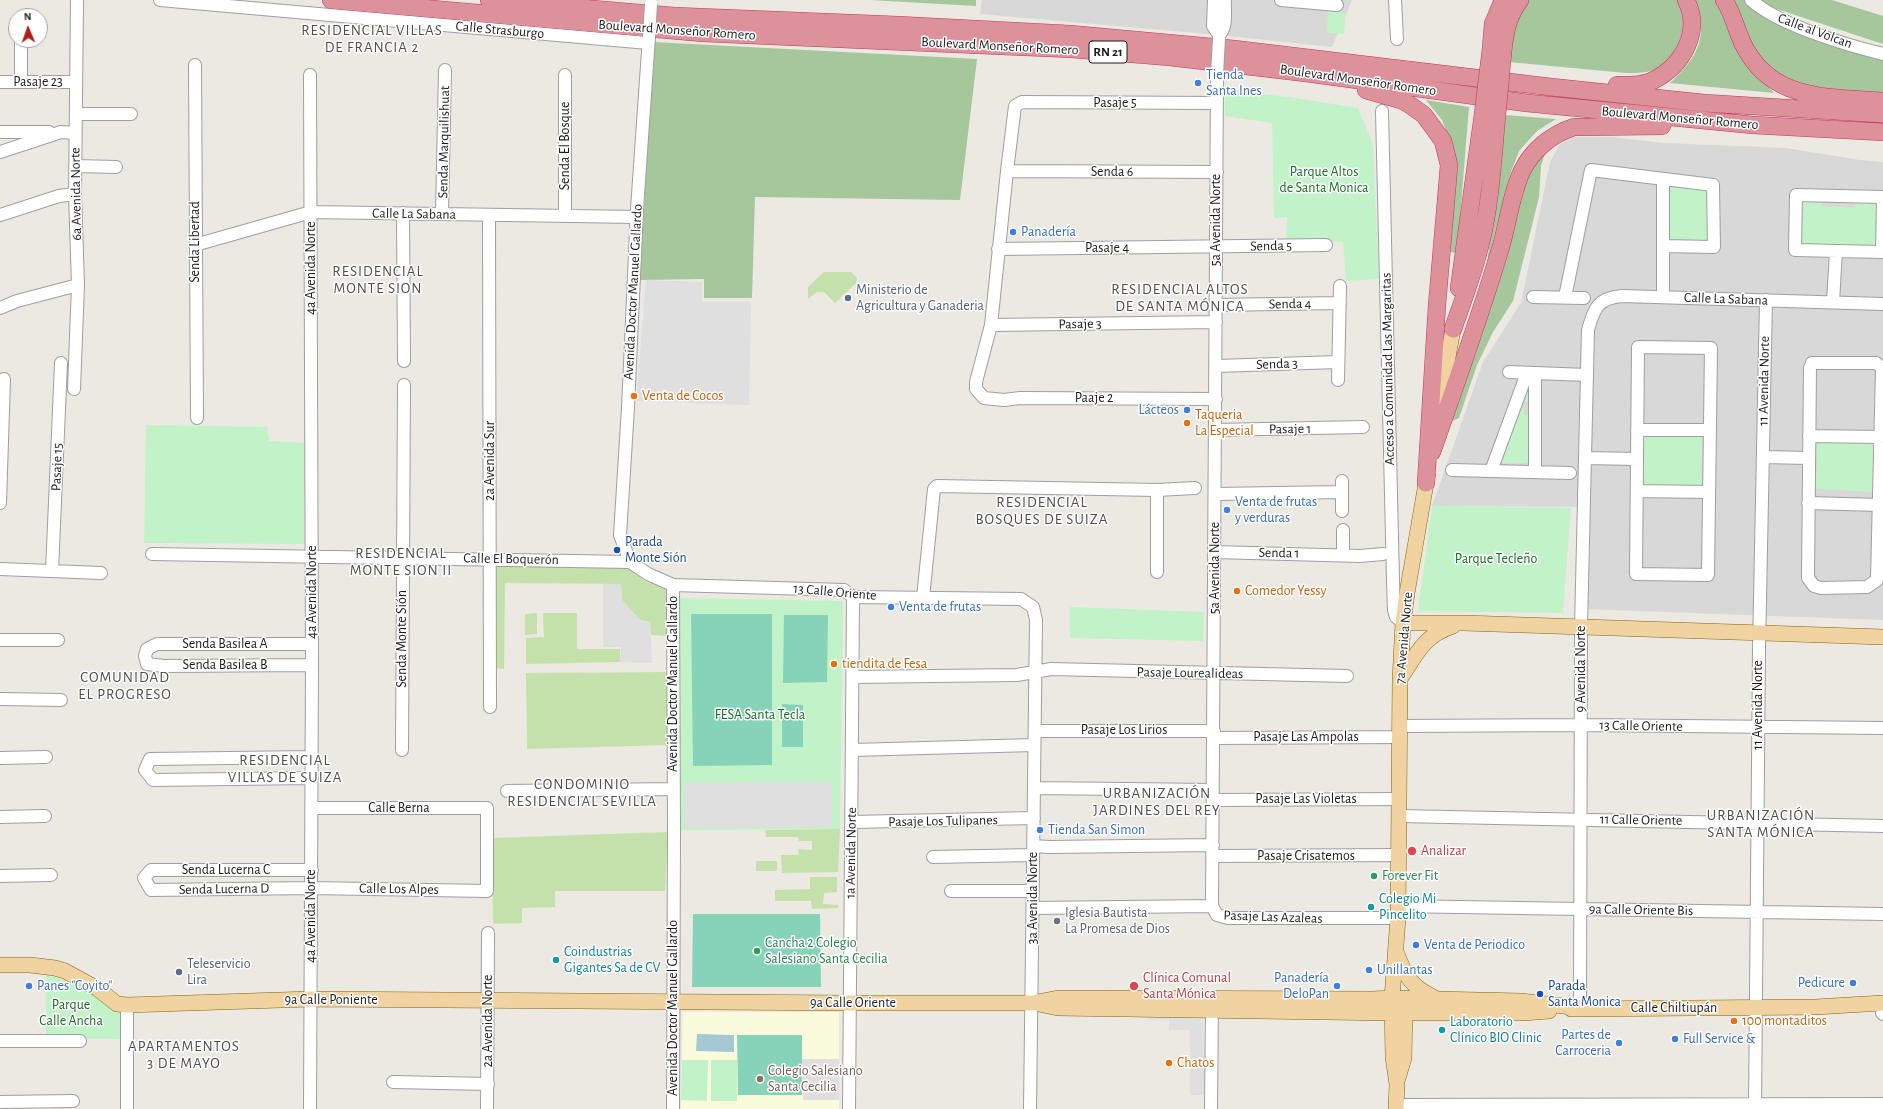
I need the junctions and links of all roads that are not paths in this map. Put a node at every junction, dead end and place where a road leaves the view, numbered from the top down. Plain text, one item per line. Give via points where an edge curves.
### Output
1 (77, 0) edge
2 (160, 0) edge
3 (330, 0) edge
4 (489, 0) edge
5 (1214, 0) edge
6 (1225, 0) edge
7 (1281, 0) edge
8 (1395, 0) edge
9 (1503, 0) edge
10 (1520, 0) edge
11 (1686, 0) edge
12 (1724, 0) edge
13 (1751, 0) edge
14 (1304, 1) edge
15 (651, 2) edge
16 (1337, 5) dead end
17 (1219, 36) junction
18 (1397, 39) dead end
19 (648, 40) junction
20 (21, 48) edge
21 (1497, 50) junction
22 (1883, 54) edge
23 (195, 65) dead end
24 (446, 70) dead end
25 (1306, 73) junction
26 (310, 75) dead end
27 (565, 75) dead end
28 (0, 82) edge
29 (21, 82) junction
30 (76, 82) junction
31 (1551, 87) junction
32 (1217, 103) junction
33 (1882, 104) edge
34 (1382, 111) dead end
35 (76, 114) junction
36 (131, 114) dead end
37 (1754, 125) junction
38 (0, 132) edge
39 (61, 132) junction
40 (1883, 132) edge
41 (76, 133) junction
42 (0, 152) edge
43 (75, 166) junction
44 (116, 167) dead end
45 (1006, 171) junction
46 (1216, 172) junction
47 (1662, 179) junction
48 (75, 194) junction
49 (311, 212) junction
50 (403, 214) junction
51 (442, 214) junction
52 (0, 215) edge
53 (489, 215) junction
54 (565, 216) junction
55 (637, 217) junction
56 (195, 245) junction
57 (1326, 245) dead end
58 (1663, 246) junction
59 (1216, 247) junction
60 (998, 249) junction
61 (1836, 251) junction
62 (78, 285) junction
63 (1340, 286) dead end
64 (1533, 297) dead end
65 (1565, 297) junction
66 (1663, 297) junction
67 (1584, 298) dead end
68 (1766, 300) junction
69 (1833, 302) junction
70 (1340, 303) junction
71 (1883, 304) edge
72 (1216, 305) junction
73 (0, 308) edge
74 (1216, 322) junction
75 (991, 325) junction
76 (1453, 329) joint
77 (1588, 330) joint
78 (404, 361) dead end
79 (61, 362) dead end
80 (1338, 362) junction
81 (1216, 366) junction
82 (1509, 372) dead end
83 (1531, 373) junction
84 (1587, 375) junction
85 (4, 379) dead end
86 (1338, 380) dead end
87 (404, 385) dead end
88 (74, 389) dead end
89 (1216, 399) junction
90 (197, 418) dead end
91 (1363, 427) dead end
92 (1216, 430) junction
93 (1637, 430) junction
94 (1710, 430) junction
95 (1809, 436) junction
96 (1880, 438) junction
97 (1432, 452) junction
98 (1762, 457) junction
99 (1585, 458) junction
100 (1637, 458) junction
101 (1809, 458) junction
102 (1452, 470) dead end
103 (1491, 471) junction
104 (1535, 472) junction
105 (1570, 474) dead end
106 (1426, 483) junction
107 (1195, 488) dead end
108 (1158, 490) junction
109 (1637, 491) junction
110 (1709, 492) junction
111 (1215, 494) junction
112 (0, 503) edge
113 (1808, 503) junction
114 (1879, 504) junction
115 (1342, 511) dead end
116 (1343, 530) dead end
117 (1215, 552) junction
118 (152, 554) dead end
119 (1383, 554) dead end
120 (1343, 555) junction
121 (312, 556) junction
122 (403, 557) junction
123 (490, 559) junction
124 (630, 562) junction
125 (0, 569) edge
126 (52, 571) junction
127 (1158, 572) dead end
128 (101, 573) dead end
129 (673, 585) junction
130 (853, 597) junction
131 (923, 598) junction
132 (1021, 599) joint
133 (1403, 623) junction
134 (1464, 623) junction
135 (1582, 627) junction
136 (1759, 633) junction
137 (1883, 637) edge
138 (0, 640) edge
139 (58, 640) dead end
140 (312, 644) junction
141 (145, 656) joint
142 (312, 665) junction
143 (1034, 671) junction
144 (1214, 673) junction
145 (1347, 676) dead end
146 (852, 677) junction
147 (1400, 680) junction
148 (0, 699) edge
149 (61, 700) dead end
150 (490, 707) dead end
151 (1581, 725) junction
152 (1758, 727) junction
153 (1883, 728) edge
154 (1034, 731) junction
155 (1399, 732) junction
156 (1213, 734) junction
157 (1034, 745) junction
158 (402, 750) dead end
159 (852, 750) junction
160 (46, 757) dead end
161 (312, 757) junction
162 (0, 758) edge
163 (312, 778) junction
164 (1034, 788) junction
165 (674, 789) junction
166 (507, 791) dead end
167 (1213, 795) junction
168 (1399, 799) junction
169 (312, 808) junction
170 (45, 816) dead end
171 (1399, 816) junction
172 (0, 817) edge
173 (1034, 818) junction
174 (1581, 819) junction
175 (852, 822) junction
176 (1757, 823) junction
177 (1883, 826) edge
178 (1034, 850) junction
179 (1213, 850) junction
180 (1398, 855) junction
181 (933, 857) dead end
182 (312, 870) junction
183 (0, 876) edge
184 (51, 876) dead end
185 (144, 878) joint
186 (311, 888) junction
187 (487, 891) joint
188 (951, 891) dead end
189 (1033, 891) junction
190 (1212, 906) junction
191 (1033, 908) junction
192 (1580, 909) junction
193 (1398, 912) junction
194 (1756, 912) junction
195 (1883, 914) edge
196 (488, 933) dead end
197 (1396, 950) junction
198 (0, 965) edge
199 (1399, 998) junction
200 (311, 999) junction
201 (1373, 999) junction
202 (1437, 999) junction
203 (488, 1000) junction
204 (673, 1002) junction
205 (849, 1003) junction
206 (1032, 1003) junction
207 (1212, 1004) junction
208 (127, 1005) junction
209 (1755, 1007) junction
210 (1580, 1008) junction
211 (1883, 1008) edge
212 (1399, 1013) junction
213 (0, 1041) edge
214 (80, 1041) dead end
215 (393, 1082) dead end
216 (488, 1084) junction
217 (73, 1101) dead end
218 (0, 1102) edge
219 (1883, 1104) edge
220 (1396, 1107) edge
221 (1755, 1107) edge
222 (128, 1109) edge
223 (310, 1109) edge
224 (487, 1109) edge
225 (673, 1109) edge
226 (849, 1109) edge
227 (1030, 1109) edge
228 (1211, 1109) edge

1 - 30 street, 6a Avenida Norte
2 - 19 street, Calle Strasburgo
3 - 25 highway, Boulevard Monseñor Romero / RN 21 via 703,33 1072,49 1170,57
4 - 31 highway, Boulevard Monseñor Romero / RN 21 via 674,16 1077,34 1234,49
5 - 17 street, 5a Avenida Norte via 1213,26
6 - 17 street, 5a Avenida Norte via 1225,25
7 - 14 street
8 - 18 street
9 - 21 highway via 1493,24
10 - 21 highway via 1513,10
11 - 31 highway via 1691,13 1692,31 1685,51 1669,70 1653,80 1638,85
12 - 33 highway via 1748,54 1775,80 1795,91 1815,96
13 - 22 street, Calle al Volcan via 1769,14 1782,20
14 - 16 street
15 - 19 street, Avenida Doctor Manuel Gallardo, bridge
17 - 32 street, 5a Avenida Norte, bridge
19 - 55 street, Avenida Doctor Manuel Gallardo
20 - 29 street
21 - 76 highway, bridge via 1490,115
23 - 56 street, Senda Libertad
24 - 51 street, Senda Marquilishuat
25 - 37 highway, Boulevard Monseñor Romero / RN 21 via 1527,103
25 - 106 highway via 1392,97 1410,105 1429,121 1445,147 1449,172 1437,305
26 - 49 street, 4a Avenida Norte
27 - 54 street, Senda El Bosque
28 - 29 street, Pasaje 23
29 - 30 street, Pasaje 23
30 - 35 street, 6a Avenida Norte
31 - 33 highway, Boulevard Monseñor Romero / RN 21 via 1704,103
32 - 45 street, Pasaje 5 via 1022,102 1015,106
32 - 46 street, 5a Avenida Norte
34 - 133 street, Acceso a Comunidad Las Margaritas via 1392,580 1394,610 1396,617
35 - 36 street
35 - 41 street, 6a Avenida Norte
37 - 40 highway, Boulevard Monseñor Romero / RN 21
37 - 97 highway via 1574,127 1562,131 1538,149 1522,170 1516,187 1496,265
38 - 39 street
39 - 41 street
39 - 42 street
41 - 43 street, 6a Avenida Norte
43 - 44 street
43 - 48 street, 6a Avenida Norte
45 - 46 street, Senda 6
45 - 60 street
46 - 59 street, 5a Avenida Norte
47 - 58 street
47 - 58 street via 1713,185 1714,248
47 - 65 street via 1591,170
48 - 52 street via 59,196
48 - 62 street, 6a Avenida Norte
49 - 50 street, Calle La Sabana
49 - 56 street, Calle La Sabana
49 - 121 street, 4a Avenida Norte
50 - 51 street, Calle La Sabana
50 - 78 street
51 - 53 street, Calle La Sabana
53 - 54 street, Calle La Sabana
53 - 123 street, 2a Avenida Sur
54 - 55 street, Calle La Sabana
55 - 124 street, Avenida Doctor Manuel Gallardo via 620,535
56 - 90 street, Senda Libertad
57 - 59 street, Senda 5
58 - 66 street
59 - 60 street, Pasaje 4
59 - 72 street, 5a Avenida Norte
60 - 75 street
61 - 61 street via 1795,250 1796,195 1883,197 1882,252
61 - 69 street
62 - 73 street
62 - 88 street, 6a Avenida Norte
63 - 70 street
64 - 65 street
65 - 67 street
66 - 68 street, Calle La Sabana
66 - 77 street, Calle La Sabana via 1609,297 1599,304
68 - 69 street, Calle La Sabana
68 - 98 street, 11 Avenida Norte
69 - 71 street, Calle La Sabana
70 - 72 street, Senda 4
70 - 80 street
72 - 74 street, 5a Avenida Norte
74 - 75 street, Pasaje 3
74 - 81 street, 5a Avenida Norte
75 - 89 street, Paaje 2 via 976,382 976,389 984,398
76 - 97 main road, 7a Avenida Norte
77 - 84 street, 9 Avenida Norte
79 - 126 street, Pasaje 15
80 - 81 street, Senda 3
80 - 86 street
81 - 89 street, 5a Avenida Norte
82 - 83 street
83 - 84 street
83 - 103 street
83 - 104 street
84 - 99 street, 9 Avenida Norte
85 - 112 street
87 - 122 street, Senda Monte Sión
89 - 92 street, 5a Avenida Norte
91 - 92 street, Pasaje 1
92 - 111 street, 5a Avenida Norte
93 - 94 street
93 - 94 street via 1638,347 1711,348
93 - 100 street
94 - 110 street
95 - 96 street
95 - 96 street via 1811,364 1876,363 1882,368
95 - 101 street
96 - 114 street
97 - 106 main road, 7a Avenida Norte
98 - 101 street
98 - 136 street, 11 Avenida Norte
99 - 100 street
99 - 135 street, 9 Avenida Norte
100 - 109 street
101 - 113 street
102 - 103 street
103 - 104 street
104 - 105 street
106 - 133 main road, 7a Avenida Norte
107 - 108 street
108 - 127 street
108 - 131 street via 937,486 934,490
109 - 110 street
109 - 110 street via 1636,574 1708,575
111 - 115 street via 1342,486
111 - 117 street, 5a Avenida Norte
113 - 114 street
113 - 114 street via 1808,578 1814,586 1822,588 1867,588 1877,580
116 - 120 street
117 - 120 street, Senda 1
117 - 144 street, 5a Avenida Norte
118 - 121 street, Calle El Boquerón
119 - 120 street, Senda 1
121 - 122 street, Calle El Boquerón
121 - 140 street, 4a Avenida Norte
122 - 123 street, Calle El Boquerón
122 - 158 street, Senda Monte Sión
123 - 124 street, Calle El Boquerón
123 - 150 street, 2a Avenida Sur
124 - 129 street, Avenida Doctor Manuel Gallardo via 648,574
125 - 126 street
126 - 128 street
129 - 130 street, 13 Calle Oriente via 844,590
129 - 165 street, Avenida Doctor Manuel Gallardo
130 - 131 street, 13 Calle Oriente
130 - 146 street, 1a Avenida Norte
131 - 132 street, 13 Calle Oriente
132 - 143 street, 3a Avenida Norte via 1033,607 1036,620
133 - 134 main road
133 - 147 main road, 7a Avenida Norte
134 - 135 main road
134 - 147 main road via 1444,629 1424,642
135 - 136 main road
135 - 151 street, 9 Avenida Norte
136 - 137 main road
136 - 152 street, 11 Avenida Norte
138 - 139 street
140 - 141 street, Senda Basilea A via 157,644 147,648
140 - 142 street, 4a Avenida Norte
141 - 142 street, Senda Basilea B via 147,664 164,666
142 - 161 street, 4a Avenida Norte
143 - 144 street, Pasaje Lourealideas via 1051,669
143 - 146 street, Pasaje Lourealideas via 1017,675
143 - 154 street, 3a Avenida Norte
144 - 145 street, Pasaje Lourealideas
144 - 156 street, 5a Avenida Norte
146 - 159 street, 1a Avenida Norte
147 - 155 main road, 7a Avenida Norte
148 - 149 street
151 - 152 street, 13 Calle Oriente
151 - 155 street, 13 Calle Oriente
151 - 174 street, 9 Avenida Norte
152 - 153 street, 13 Calle Oriente
152 - 176 street, 11 Avenida Norte
154 - 156 street, Pasaje Los Lirios
154 - 157 street, 3a Avenida Norte
155 - 156 street, Pasaje Las Ampolas
155 - 168 main road, 7a Avenida Norte
156 - 167 street, 5a Avenida Norte
157 - 159 street
157 - 164 street, 3a Avenida Norte
159 - 175 street, 1a Avenida Norte
160 - 162 street
161 - 163 street, 4a Avenida Norte
161 - 163 street via 150,759 145,770 153,780
163 - 169 street, 4a Avenida Norte
164 - 167 street, Pasaje Las Violetas
164 - 173 street, 3a Avenida Norte
165 - 166 street
165 - 204 street, Avenida Doctor Manuel Gallardo
167 - 168 street, Pasaje Las Violetas
167 - 179 street, 5a Avenida Norte
168 - 171 main road, 7a Avenida Norte
169 - 182 street, 4a Avenida Norte
169 - 187 street, Calle Berna via 487,808
170 - 172 street
171 - 174 street, 11 Calle Oriente
171 - 180 main road, 7a Avenida Norte
173 - 175 street, Pasaje Los Tulipanes
173 - 178 street, 3a Avenida Norte
174 - 176 street, 11 Calle Oriente
174 - 192 street, 9 Avenida Norte
175 - 205 street, 1a Avenida Norte
176 - 177 street, 11 Calle Oriente
176 - 194 street, 11 Avenida Norte
178 - 179 street, Pasaje Crisatemos
178 - 181 street, Pasaje Crisatemos
178 - 189 street, 3a Avenida Norte
179 - 180 street, Pasaje Crisatemos via 1369,857
179 - 190 street, 5a Avenida Norte
180 - 193 main road, 7a Avenida Norte
182 - 185 street, Senda Lucerna C via 151,870
182 - 186 street, 4a Avenida Norte
183 - 184 street
185 - 186 street, Senda Lucerna D via 151,890
186 - 187 street, Calle Los Alpes
186 - 200 street, 4a Avenida Norte
188 - 189 street
189 - 191 street, 3a Avenida Norte
190 - 191 street, Pasaje Las Azaleas
190 - 193 street, Pasaje Las Azaleas via 1217,915 1228,918
191 - 206 street, 3a Avenida Norte
192 - 193 street, 9a Calle Oriente Bis
192 - 194 street, 9a Calle Oriente Bis
192 - 210 street, 9 Avenida Norte
193 - 197 main road, 7a Avenida Norte
194 - 195 street, 9a Calle Oriente Bis
194 - 209 street, 11 Avenida Norte
196 - 203 street, 2a Avenida Norte
197 - 199 main road, 7a Avenida Norte
197 - 201 main road via 1387,983
197 - 202 main road via 1404,972 1411,982 1421,991
198 - 208 main road, 9a Calle Poniente via 60,969 98,989 117,1004
199 - 201 main road, 9a Calle Oriente
199 - 202 main road, Calle Chiltiupán
199 - 212 main road, 7a Avenida Norte
200 - 203 main road, 9a Calle Poniente
200 - 208 main road, 9a Calle Poniente
200 - 223 street, 4a Avenida Norte
201 - 207 main road, 9a Calle Oriente
202 - 210 main road, Calle Chiltiupán via 1520,1001
203 - 204 main road, 9a Calle Poniente
203 - 216 street, 2a Avenida Norte
204 - 205 main road, 9a Calle Oriente
204 - 225 street, Avenida Doctor Manuel Gallardo
205 - 206 main road, 9a Calle Oriente
205 - 226 street, 1a Avenida Norte
206 - 207 main road, 9a Calle Oriente via 1058,1008
206 - 227 street, 3a Avenida Norte
207 - 212 main road, 9a Calle Oriente
207 - 228 street
208 - 222 street
209 - 210 main road, Calle Chiltiupán
209 - 211 main road, Calle Chiltiupán
209 - 221 street, 11 Avenida Norte
210 - 212 main road, Calle Chiltiupán via 1523,1013
212 - 220 main road, 7a Avenida Norte via 1393,1057 1397,1084
213 - 214 street
215 - 216 street
216 - 224 street, 2a Avenida Norte
217 - 218 street
219 - 221 street
220 - 221 street

